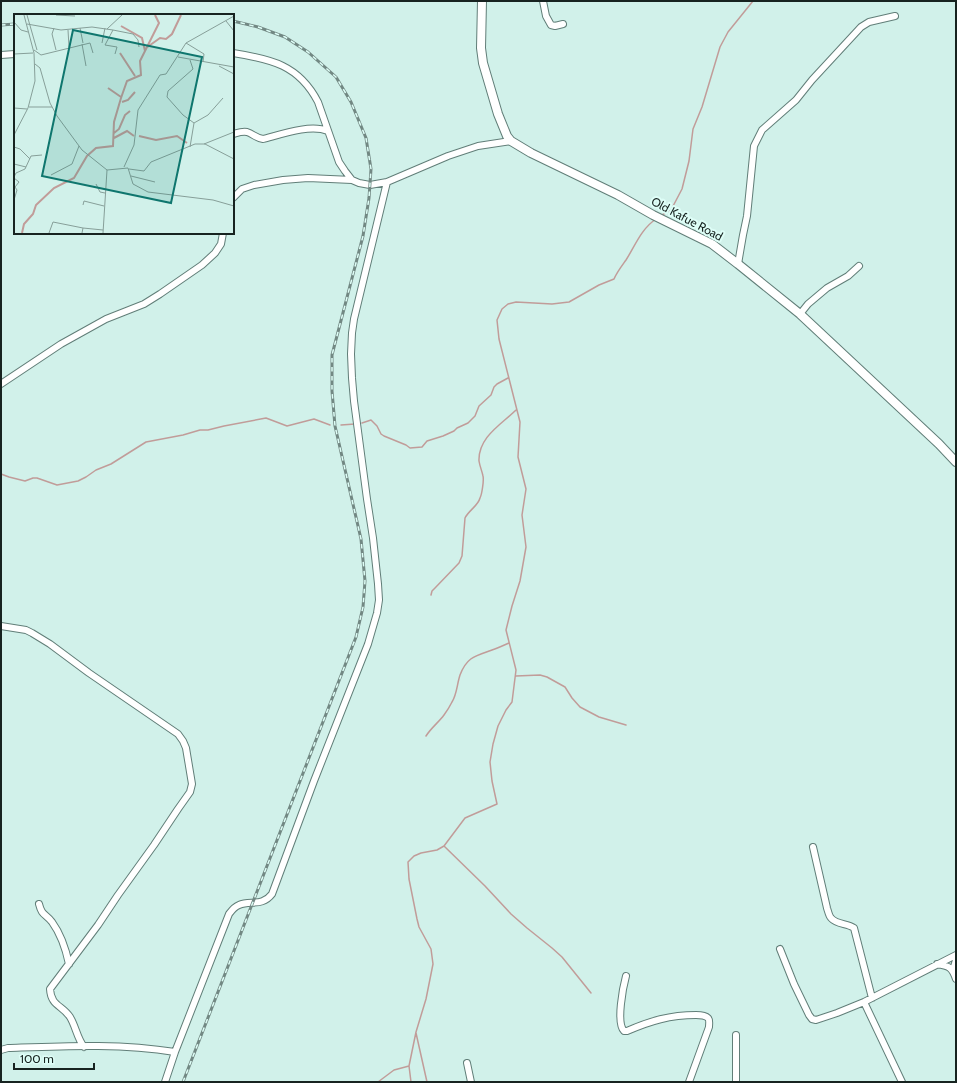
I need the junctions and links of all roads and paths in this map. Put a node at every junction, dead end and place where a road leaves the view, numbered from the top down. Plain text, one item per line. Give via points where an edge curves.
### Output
1 (482, 1) edge
2 (543, 1) edge
3 (896, 16) dead end
4 (563, 24) dead end
5 (14, 54) edge
6 (234, 54) edge
7 (1, 55) edge
8 (328, 131) junction
9 (234, 134) edge
10 (511, 140) junction
11 (352, 180) junction
12 (387, 182) junction
13 (234, 197) edge
14 (223, 234) edge
15 (738, 264) junction
16 (859, 266) dead end
17 (800, 314) junction
18 (1, 384) edge
19 (956, 462) edge
20 (1, 626) edge
21 (813, 847) dead end
22 (39, 904) dead end
23 (780, 949) dead end
24 (956, 955) edge
25 (956, 960) edge
26 (69, 964) junction
27 (937, 964) junction
28 (952, 970) junction
29 (626, 976) dead end
30 (956, 979) edge
31 (872, 998) junction
32 (864, 1002) junction
33 (736, 1035) dead end
34 (84, 1047) junction
35 (1, 1050) edge
36 (175, 1052) junction
37 (467, 1063) dead end
38 (165, 1082) edge
39 (471, 1082) edge
40 (690, 1082) edge
41 (736, 1082) edge
42 (902, 1082) edge

1 - 10 street, Old Kafue Road via 480,36 483,63 498,114
2 - 4 street via 551,25
3 - 15 street via 869,22 861,27 796,100 762,130 754,146 747,216
5 - 7 street
6 - 8 street via 275,63 298,75 318,102
8 - 9 street via 304,130 263,139 248,132
8 - 11 street via 339,162
10 - 12 street via 478,146 448,156
10 - 15 street, Old Kafue Road via 531,153 712,244
11 - 12 street via 370,185
11 - 13 street via 308,178 254,184 242,189
12 - 36 street via 354,319 351,354 354,401 378,584 377,613 368,644 272,894 264,902 239,904 229,914
14 - 18 street via 221,244 215,253 160,294 144,304 106,319 61,344
15 - 17 street, Old Kafue Road
16 - 17 street via 822,292
17 - 19 street, Old Kafue Road
20 - 26 street via 26,630 50,644 178,734 186,748 192,784 190,792
21 - 31 street via 827,908 831,918 854,928
22 - 26 street via 42,913 57,931
23 - 32 street via 812,1019 816,1020
24 - 27 street
25 - 28 street
26 - 34 street via 52,985 50,995 54,1003 67,1013
27 - 28 street via 948,966
27 - 31 street
28 - 30 street
29 - 40 street via 621,1001 622,1030 627,1031 664,1017 694,1015 708,1018 709,1027
31 - 32 street
32 - 42 street
33 - 41 street
34 - 35 street
34 - 36 street via 125,1046
36 - 38 street
37 - 39 street

